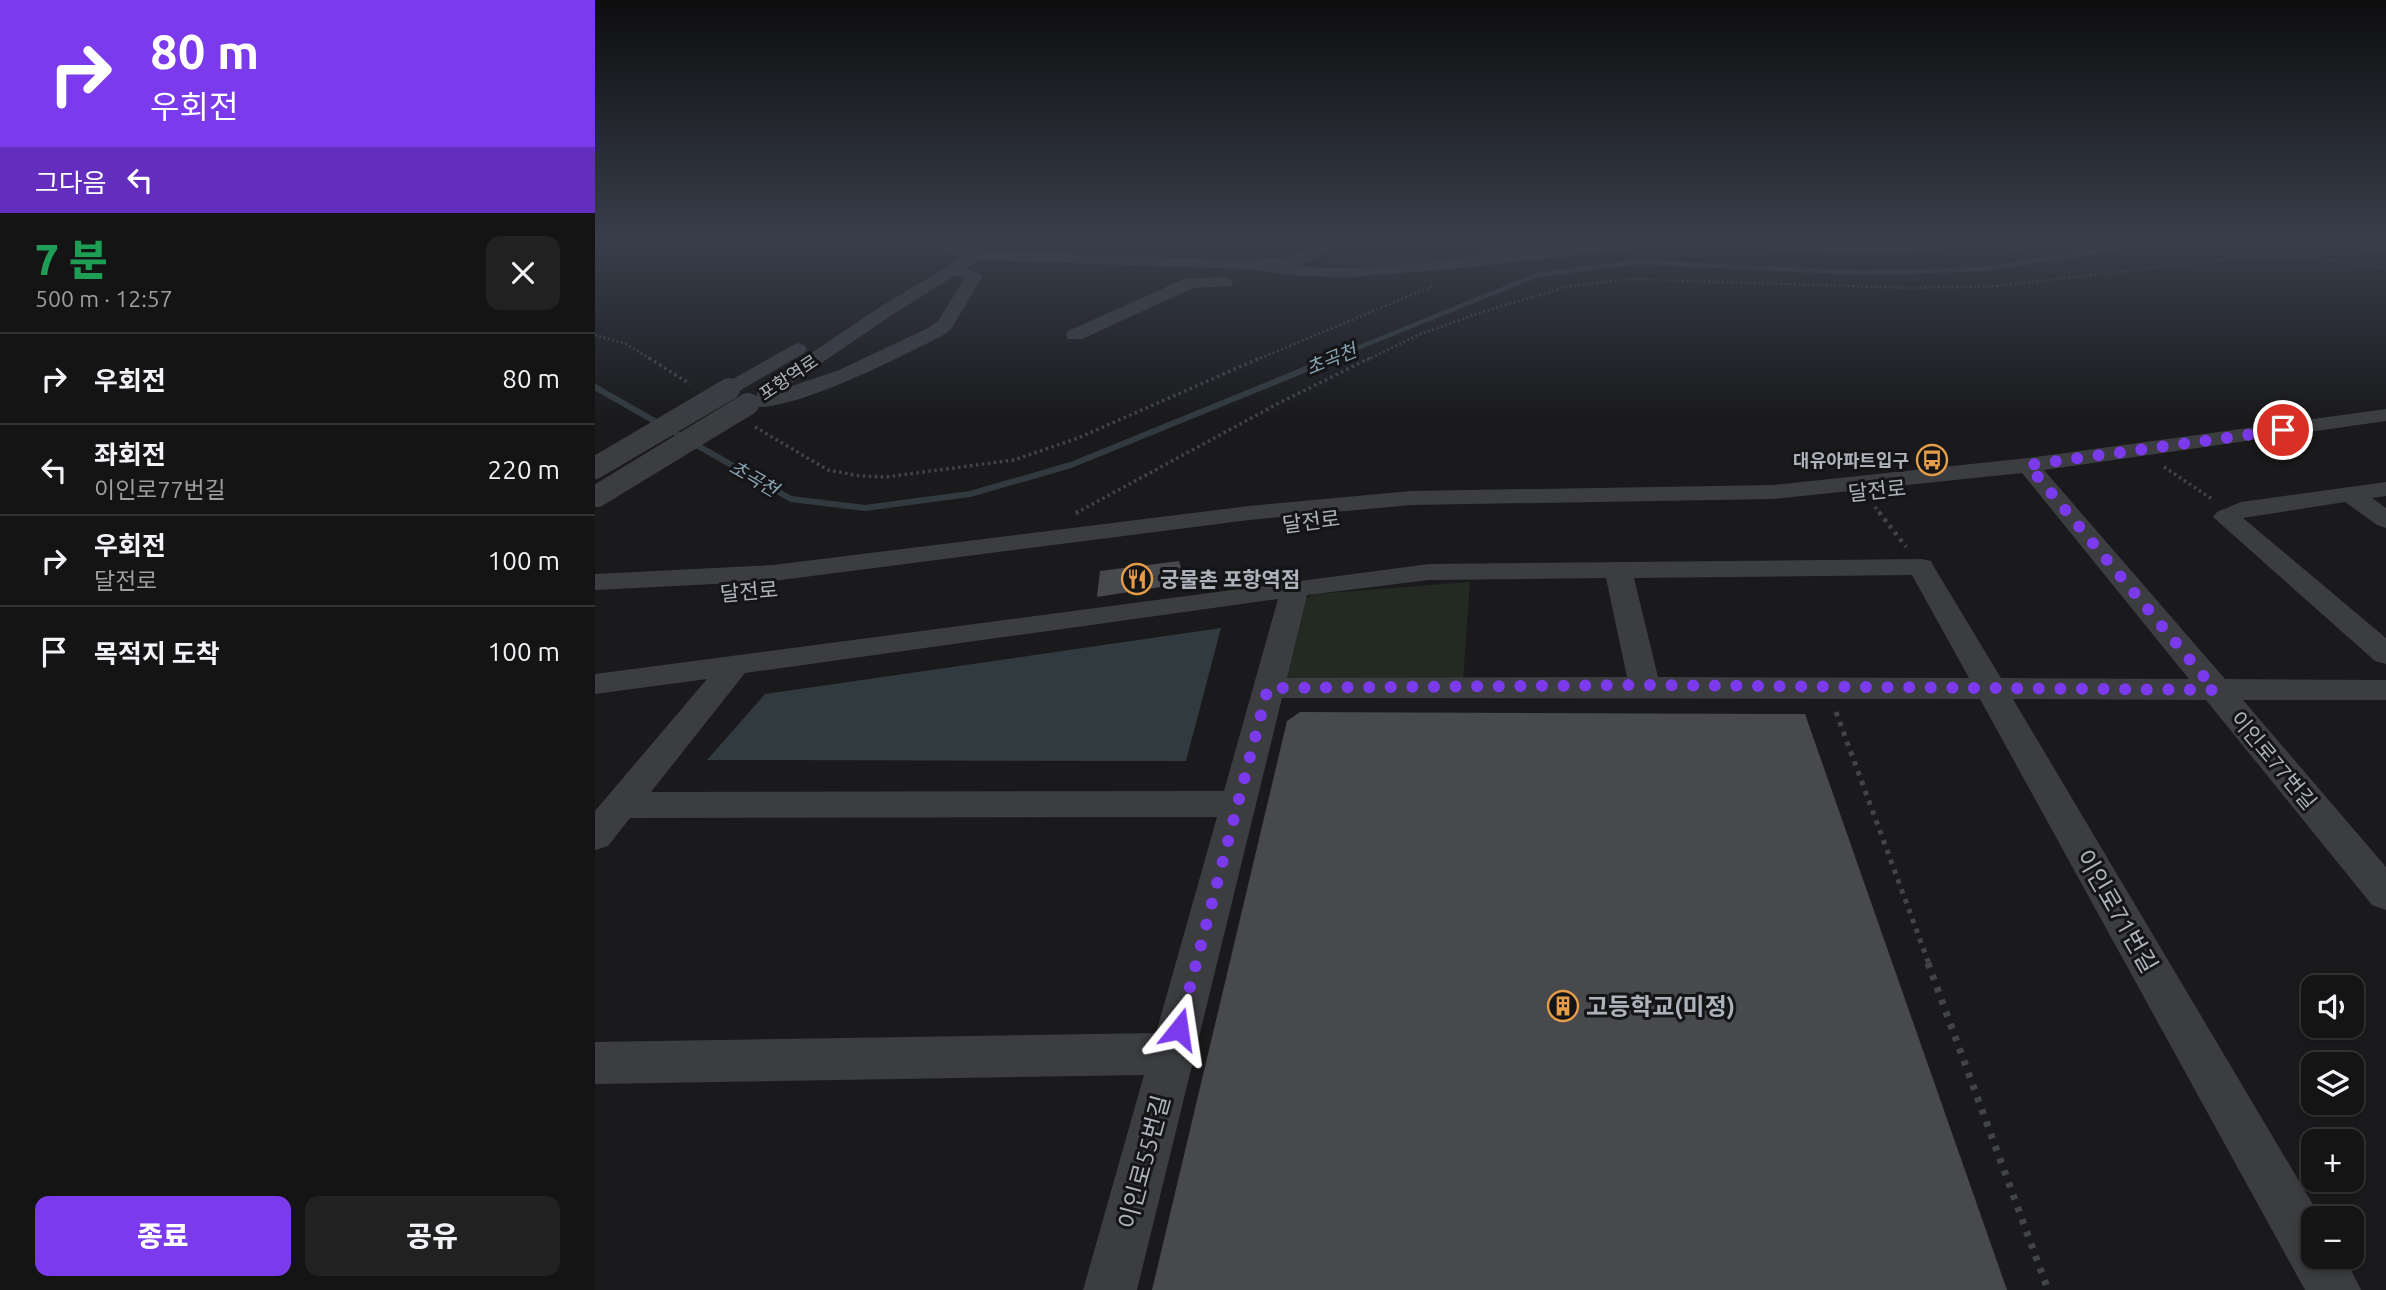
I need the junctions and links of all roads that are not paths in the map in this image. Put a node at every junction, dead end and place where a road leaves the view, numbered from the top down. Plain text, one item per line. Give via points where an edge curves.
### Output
1 (873, 300) edge
2 (888, 300) edge
3 (960, 300) edge
4 (1152, 300) edge
5 (1076, 335) dead end
6 (748, 409) junction
7 (2386, 415) edge
8 (2028, 465) junction
9 (595, 468) edge
10 (2386, 489) edge
11 (2350, 494) junction
12 (596, 497) edge
13 (2386, 520) edge
14 (1618, 569) junction
15 (595, 582) edge
16 (1295, 587) junction
17 (595, 600) edge
18 (2386, 654) edge
19 (734, 667) junction
20 (595, 684) edge
21 (1644, 685) junction
22 (1268, 688) junction
23 (1990, 690) junction
24 (2215, 690) junction
25 (2386, 690) edge
26 (1238, 804) junction
27 (622, 805) junction
28 (595, 836) edge
29 (2386, 894) edge
30 (1173, 1054) junction
31 (595, 1063) edge
32 (2301, 1232) edge
33 (2322, 1269) edge
34 (1111, 1290) edge
35 (2334, 1290) edge

1 - 9 street, 포항역로, bridge
2 - 6 street, 포항역로
3 - 6 street via 935,332 843,374
4 - 5 street
6 - 12 street, 포항역로, bridge
7 - 8 street, 달전로
8 - 15 street, 달전로 via 1773,492 1411,498 1249,513 773,573
8 - 17 street, 달전로 via 2006,476 1771,502 1365,514 804,586
8 - 24 street, 이인로77번길
10 - 11 street
11 - 13 street
11 - 18 street via 2241,509 2226,517
14 - 16 street via 1429,572
14 - 21 street
14 - 23 street, 이인로71번길 via 1921,567
16 - 19 street
16 - 22 street, 이인로55번길
19 - 20 street
19 - 27 street
21 - 22 street
21 - 23 street
22 - 26 street, 이인로55번길
23 - 24 street
23 - 32 street, 이인로71번길
24 - 25 street
24 - 29 street, 이인로77번길
26 - 27 street
26 - 30 street, 이인로55번길
27 - 28 street
30 - 31 street
30 - 34 street, 이인로55번길
33 - 35 street, 이인로71번길

